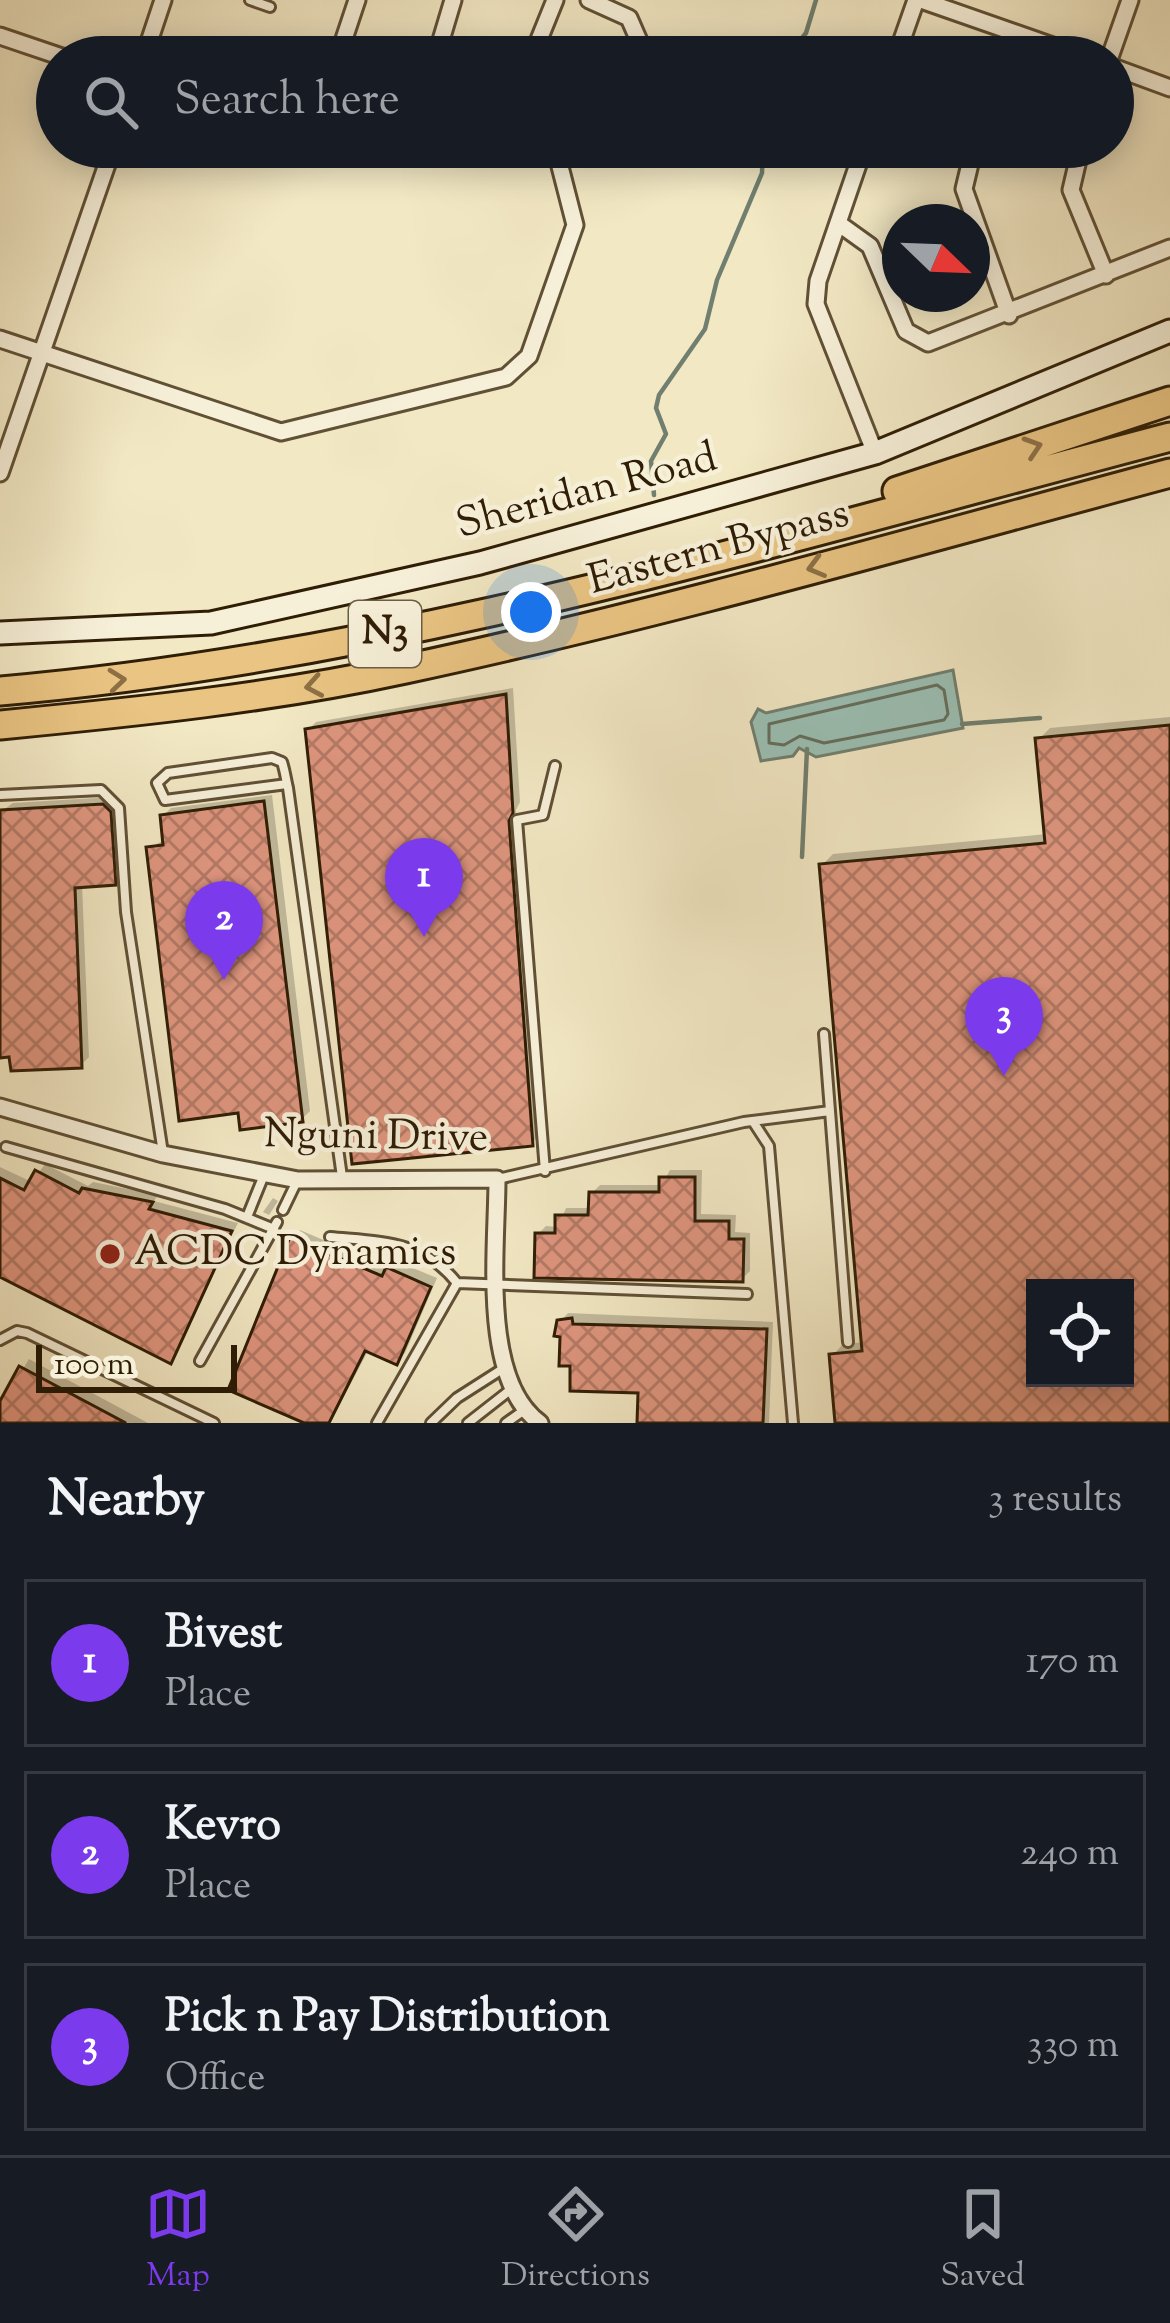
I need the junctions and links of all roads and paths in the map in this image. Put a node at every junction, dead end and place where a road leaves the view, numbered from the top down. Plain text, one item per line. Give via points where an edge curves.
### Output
1 (163, 0) edge
2 (250, 0) edge
3 (357, 0) edge
4 (453, 0) edge
5 (555, 0) edge
6 (589, 0) edge
7 (918, 0) edge
8 (1130, 0) edge
9 (270, 7) dead end
10 (1017, 34) joint
11 (0, 36) edge
12 (151, 36) edge
13 (345, 36) edge
14 (442, 36) edge
15 (540, 36) edge
16 (635, 36) edge
17 (904, 36) edge
18 (1023, 36) edge
19 (1117, 36) edge
20 (36, 48) edge
21 (1134, 75) edge
22 (1170, 88) edge
23 (106, 168) edge
24 (562, 168) edge
25 (857, 168) edge
26 (969, 168) edge
27 (1076, 168) edge
28 (838, 223) junction
29 (1170, 248) edge
30 (1106, 275) junction
31 (1009, 315) junction
32 (1170, 331) edge
33 (0, 340) edge
34 (42, 354) junction
35 (1170, 400) edge
36 (1170, 437) edge
37 (875, 453) junction
38 (1170, 472) edge
39 (0, 473) edge
40 (765, 543) junction
41 (0, 633) edge
42 (0, 691) edge
43 (0, 725) edge
44 (555, 766) dead end
45 (287, 784) junction
46 (0, 795) edge
47 (824, 1034) dead end
48 (0, 1107) edge
49 (830, 1111) junction
50 (753, 1122) junction
51 (6, 1147) dead end
52 (163, 1154) junction
53 (545, 1171) junction
54 (264, 1175) junction
55 (497, 1179) junction
56 (298, 1180) junction
57 (343, 1181) junction
58 (283, 1210) dead end
59 (248, 1217) junction
60 (330, 1237) dead end
61 (457, 1283) junction
62 (497, 1283) junction
63 (746, 1294) dead end
64 (0, 1340) edge
65 (848, 1342) dead end
66 (200, 1361) dead end
67 (504, 1367) junction
68 (509, 1391) junction
69 (523, 1411) junction
70 (214, 1423) edge
71 (377, 1423) edge
72 (431, 1423) edge
73 (468, 1423) edge
74 (506, 1423) edge
75 (540, 1423) edge
76 (793, 1423) edge

1 - 12 street
2 - 9 lane
3 - 13 street
4 - 14 street
5 - 15 street
6 - 16 street via 624,14
7 - 10 street
7 - 17 street
8 - 19 street
10 - 18 street
11 - 20 street
21 - 22 street
23 - 34 street
24 - 34 street via 575,225 530,356 506,376 290,433
25 - 28 street
26 - 31 street via 964,189
27 - 30 street via 1071,190
28 - 31 street via 875,254 912,338 938,341
28 - 37 street via 816,304
29 - 30 street
30 - 31 street
32 - 37 street, Sheridan Road
33 - 34 street
34 - 39 street
40 -> 35 highway via 849,506
36 - 40 highway, Eastern Bypass / N3
37 - 41 street, Sheridan Road via 264,615 152,629
38 -> 43 highway, Eastern Bypass / N3 via 401,670 224,701
42 -> 40 highway, Eastern Bypass / N3 via 194,671 401,631
44 - 53 lane via 543,815 518,820
45 - 45 lane via 282,762 272,758 168,773 157,783 165,800
45 - 57 lane
46 - 52 lane via 101,790 116,800
47 - 49 lane
48 - 52 street, Nguni Drive
49 - 50 lane, Nguni Drive
49 - 65 lane
50 - 53 lane, Nguni Drive
50 - 76 lane via 769,1146
51 - 59 lane
52 - 54 street, Nguni Drive
53 - 55 lane, Nguni Drive
54 - 56 street, Nguni Drive
54 - 59 lane
55 - 57 street, Nguni Drive
55 - 62 street
56 - 57 street, Nguni Drive
56 - 58 lane
59 - 66 lane via 276,1226
60 - 61 lane via 409,1245
61 - 62 lane
61 - 71 lane
62 - 63 lane
62 - 67 street
64 - 70 lane via 27,1333
67 - 68 street
67 - 72 lane
68 - 69 street
68 - 73 lane
69 - 74 lane
69 - 75 street

